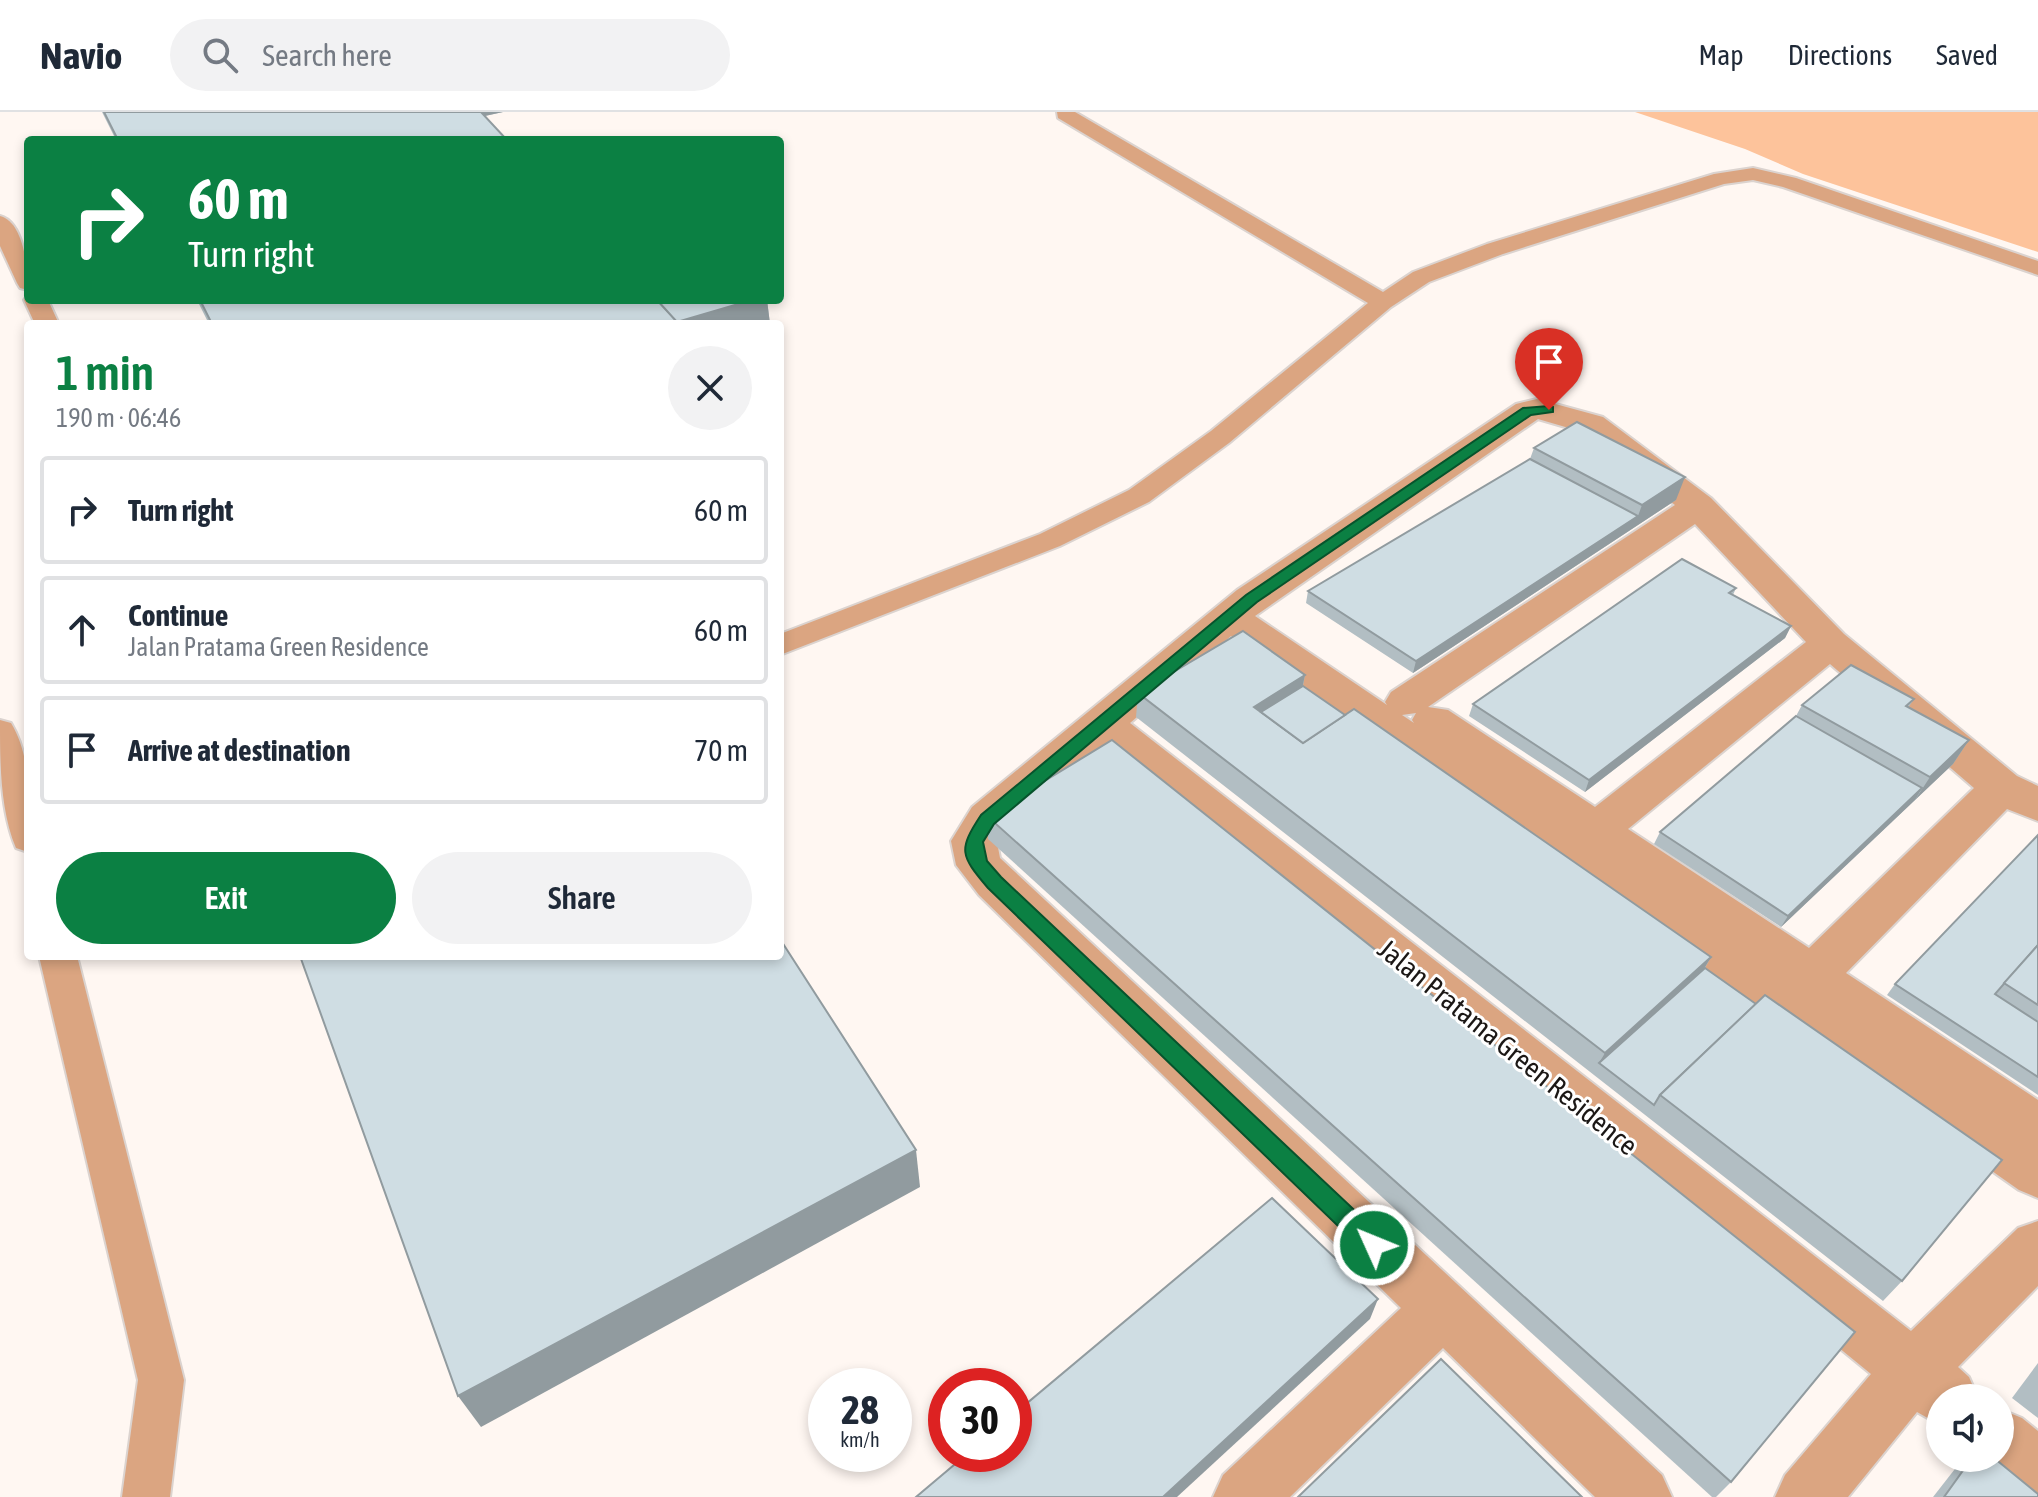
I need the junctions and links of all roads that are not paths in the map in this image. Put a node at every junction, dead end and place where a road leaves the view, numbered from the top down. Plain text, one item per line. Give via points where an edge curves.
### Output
1 (1065, 114) edge
2 (0, 222) edge
3 (2038, 268) edge
4 (24, 274) edge
5 (1383, 302) junction
6 (1698, 506) junction
7 (1241, 608) junction
8 (784, 643) edge
9 (1830, 643) junction
10 (1406, 702) junction
11 (1104, 724) junction
12 (0, 731) edge
13 (2020, 796) edge
14 (24, 824) edge
15 (1596, 830) junction
16 (59, 960) edge
17 (1812, 976) junction
18 (2038, 1129) edge
19 (2038, 1173) edge
20 (2038, 1247) edge
21 (1442, 1309) junction
22 (1930, 1384) edge
23 (1926, 1388) edge
24 (2014, 1451) edge
25 (2038, 1470) edge
26 (146, 1497) edge
27 (1245, 1497) edge
28 (1640, 1497) edge
29 (1807, 1497) edge

1 - 5 lane
2 - 4 lane
3 - 5 lane via 1753,174 1495,249 1421,277
5 - 8 lane via 1220,437 1139,496 1050,540
6 - 7 street via 1591,424 1528,411
6 - 9 street
6 - 10 street
7 - 10 street
7 - 11 street
7 - 19 street
9 - 13 street
9 - 15 street
10 - 15 street
11 - 21 street via 988,819 974,841 979,865
11 - 22 street, Jalan Pratama Green Residence
12 - 14 lane
13 - 17 street
15 - 17 street
16 - 26 lane via 161,1380
17 - 18 street
20 - 22 street
21 - 27 street
21 - 28 street
23 - 29 street
24 - 25 street

